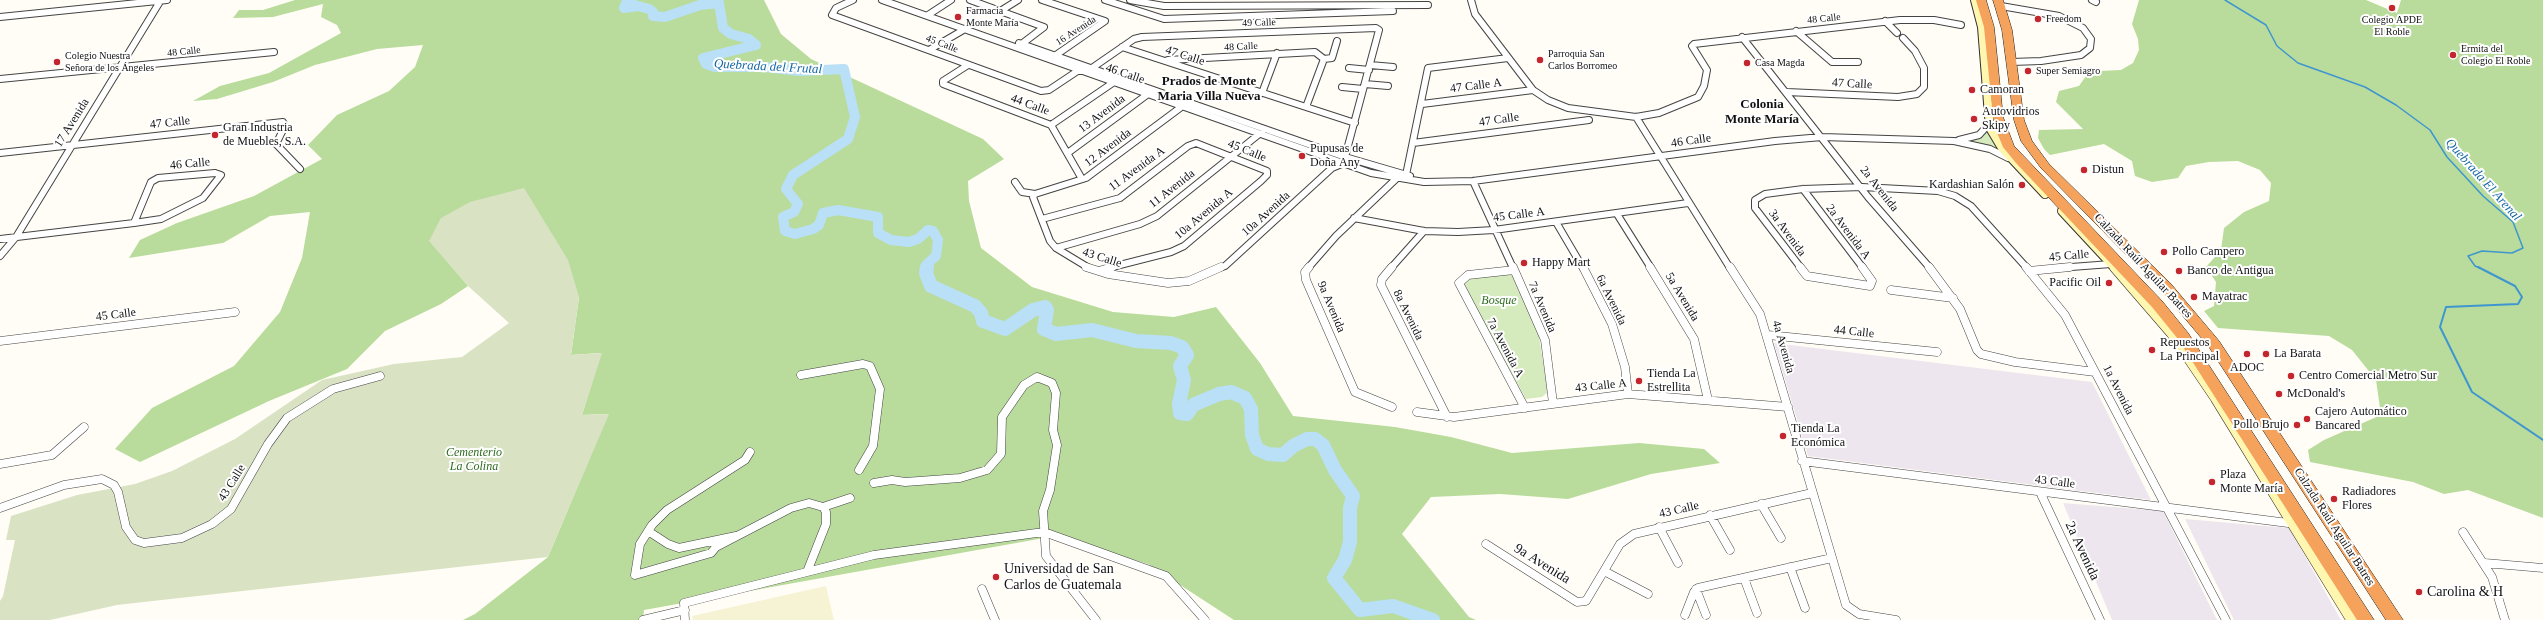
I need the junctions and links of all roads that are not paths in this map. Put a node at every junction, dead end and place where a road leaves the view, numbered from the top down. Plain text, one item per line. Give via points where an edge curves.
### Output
1 (161, 0) edge
2 (167, 0) edge
3 (882, 0) edge
4 (899, 0) edge
5 (951, 0) edge
6 (970, 0) edge
7 (1018, 0) edge
8 (1042, 0) edge
9 (1105, 0) edge
10 (1130, 0) edge
11 (1471, 0) edge
12 (1975, 0) edge
13 (1981, 0) edge
14 (848, 1) edge
15 (1213, 3) edge
16 (1999, 3) edge
17 (1366, 4) junction
18 (1428, 4) dead end
19 (1002, 10) junction
20 (1393, 10) dead end
21 (1372, 12) junction
22 (930, 14) junction
23 (0, 17) edge
24 (1885, 21) junction
25 (1961, 25) dead end
26 (965, 28) junction
27 (1796, 31) junction
28 (1896, 33) dead end
29 (1742, 37) junction
30 (1903, 38) dead end
31 (1337, 41) dead end
32 (1020, 45) junction
33 (1122, 47) junction
34 (929, 50) junction
35 (274, 52) dead end
36 (1277, 53) junction
37 (1056, 55) junction
38 (1508, 58) junction
39 (1324, 59) junction
40 (1164, 60) junction
41 (1858, 62) dead end
42 (2011, 62) junction
43 (968, 65) junction
44 (1369, 67) junction
45 (1393, 67) dead end
46 (119, 68) junction
47 (1092, 68) junction
48 (1349, 68) dead end
49 (1079, 70) junction
50 (0, 79) edge
51 (1117, 80) junction
52 (1364, 86) junction
53 (1388, 86) dead end
54 (1342, 87) dead end
55 (1533, 90) junction
56 (1787, 92) junction
57 (1262, 93) junction
58 (1148, 94) junction
59 (1186, 104) junction
60 (1422, 104) junction
61 (1306, 107) junction
62 (1636, 117) junction
63 (1589, 120) dead end
64 (1992, 121) junction
65 (1355, 123) junction
66 (1051, 125) junction
67 (1262, 131) junction
68 (1822, 137) junction
69 (1954, 141) junction
70 (1196, 143) joint
71 (1413, 143) junction
72 (70, 145) junction
73 (1069, 152) junction
74 (0, 153) edge
75 (1231, 156) junction
76 (1661, 157) junction
77 (1331, 158) junction
78 (1344, 160) junction
79 (2014, 161) junction
80 (1332, 168) junction
81 (300, 169) dead end
82 (1267, 171) joint
83 (1397, 178) junction
84 (1408, 178) junction
85 (1082, 179) junction
86 (1473, 181) junction
87 (1015, 182) dead end
88 (1862, 187) junction
89 (1803, 190) junction
90 (1034, 196) junction
91 (1688, 203) junction
92 (1617, 214) junction
93 (1354, 218) junction
94 (1042, 219) junction
95 (1556, 222) junction
96 (134, 223) junction
97 (1494, 230) junction
98 (1424, 231) junction
99 (16, 237) junction
100 (0, 239) edge
101 (1056, 248) junction
102 (0, 256) edge
103 (2111, 264) junction
104 (1514, 270) junction
105 (2029, 271) junction
106 (1099, 272) junction
107 (1807, 276) joint
108 (1200, 277) joint
109 (1891, 290) dead end
110 (1953, 298) junction
111 (235, 312) dead end
112 (1768, 335) junction
113 (0, 341) edge
114 (1937, 352) dead end
115 (2204, 367) junction
116 (2095, 372) junction
117 (802, 375) dead end
118 (380, 376) dead end
119 (1628, 394) junction
120 (2216, 398) junction
121 (1708, 400) junction
122 (1553, 403) junction
123 (1392, 407) dead end
124 (1788, 407) junction
125 (1525, 408) junction
126 (1417, 412) dead end
127 (1447, 417) junction
128 (84, 426) dead end
129 (750, 452) dead end
130 (1802, 461) junction
131 (0, 464) edge
132 (859, 470) dead end
133 (874, 483) dead end
134 (2040, 492) junction
135 (1812, 493) junction
136 (850, 498) dead end
137 (1761, 504) junction
138 (822, 507) junction
139 (0, 508) edge
140 (2167, 509) junction
141 (1710, 515) junction
142 (2300, 524) junction
143 (1659, 527) junction
144 (648, 531) junction
145 (1044, 532) junction
146 (2463, 532) dead end
147 (740, 537) junction
148 (1781, 538) dead end
149 (1486, 544) dead end
150 (1730, 550) dead end
151 (1832, 558) junction
152 (1678, 563) dead end
153 (2484, 563) junction
154 (1790, 567) junction
155 (2543, 568) edge
156 (1604, 571) junction
157 (807, 572) junction
158 (1744, 578) junction
159 (982, 589) dead end
160 (1696, 589) junction
161 (1648, 594) dead end
162 (1586, 601) joint
163 (1805, 608) dead end
164 (685, 610) junction
165 (1757, 613) dead end
166 (1685, 615) dead end
167 (1706, 615) dead end
168 (643, 620) edge
169 (685, 620) edge
170 (995, 620) edge
171 (1096, 620) edge
172 (1205, 620) edge
173 (1896, 620) edge
174 (2100, 620) edge
175 (2226, 620) edge
176 (2352, 620) edge
177 (2366, 620) edge
178 (2395, 620) edge
179 (2506, 620) edge

1 - 2 street
1 - 23 street
1 - 46 street, 17 Avenida
3 - 22 street, 46 Calle
4 - 22 street, 46 Calle
5 - 22 street
6 - 19 street
7 - 19 street
8 - 37 street, 16 Avenida via 1105,21
9 - 21 street via 1164,19
10 - 15 street via 1164,6
11 - 38 street via 1475,14
12 - 64 street via 1982,27
13 - 64 highway, Calzada Raúl Aguilar Batres via 1989,27
14 - 34 street, 45 Calle via 836,8 832,15
15 - 17 street
16 - 42 highway, Calzada Raúl Aguilar Batres
16 - 42 street via 2059,16 2082,28 2091,39 2090,48 2081,55 2033,62
17 - 18 street
17 - 21 street
19 - 32 street via 1044,26
20 - 21 street
22 - 26 street, 46 Calle
22 - 32 street, 46 Calle
24 - 25 street, 48 Calle via 1928,20
24 - 27 street, 48 Calle
24 - 28 street
26 - 32 street, 46 Calle
26 - 34 street
27 - 29 street, 48 Calle
27 - 41 street via 1832,62
29 - 56 street, 2a Avenida
29 - 62 street, 48 Calle via 1694,44 1692,46 1706,66 1707,74 1698,97 1685,104
30 - 56 street, 47 Calle via 1915,51 1924,68 1924,86 1917,94 1898,97
31 - 39 street via 1332,58
32 - 37 street, 46 Calle
32 - 49 street, 46 Calle
33 - 40 street, 47 Calle
33 - 44 street, 49 Calle via 1138,38 1376,28 1380,30
33 - 47 street
34 - 43 street, 45 Calle
35 - 46 street, 48 Calle
36 - 39 street, 48 Calle via 1311,51
36 - 40 street, 48 Calle
36 - 57 street
37 - 47 street, 46 Calle
38 - 55 street
38 - 60 street via 1428,68
39 - 61 street
40 - 57 street, 47 Calle
42 - 178 highway, Calzada Raúl Aguilar Batres via 2019,120 2030,147 2045,166 2166,286 2214,344
43 - 49 street, 45 Calle via 1045,91
43 - 66 street, 44 Calle via 943,81 943,84
44 - 45 street
44 - 48 street
44 - 52 street
46 - 50 street, 48 Calle
46 - 72 street, 17 Avenida
47 - 51 street, 46 Calle
49 - 51 street, 46 Calle
51 - 58 street, 46 Calle
51 - 59 street, 46 Calle
51 - 66 street
52 - 53 street
52 - 54 street
52 - 65 street
55 - 60 street, 47 Calle A
55 - 62 street via 1548,100 1568,108
56 - 68 street, 2a Avenida
57 - 61 street, 47 Calle
58 - 59 street, 46 Calle
58 - 73 street, 13 Avenida
59 - 67 street, 46 Calle
59 - 85 street, 12 Avenida
60 - 71 street
61 - 65 street, 47 Calle
62 - 76 street, 4a Avenida
63 - 71 street, 47 Calle
64 - 69 street, 46 Calle via 1978,135
64 - 79 street via 1997,142
64 - 115 highway, Calzada Raúl Aguilar Batres via 2020,162 2157,304
65 - 78 street
66 - 73 street, 44 Calle
67 - 75 street, 11 Avenida
67 - 77 street, 46 Calle
67 - 78 street, 46 Calle
68 - 69 street, 46 Calle
68 - 76 street, 46 Calle
68 - 88 street, 2a Avenida
69 - 79 street, 46 Calle via 1997,151
70 - 75 street, 45 Calle
70 - 94 street, 11 Avenida A via 1188,146 1120,198
71 - 84 street
72 - 74 street, 47 Calle
72 - 81 street, 47 Calle via 283,122 285,126 276,144
72 - 99 street, 17 Avenida
73 - 85 street, 44 Calle
75 - 82 street, 45 Calle
75 - 101 street, 11 Avenida via 1149,221
76 - 86 street, 46 Calle
76 - 91 street, 4a Avenida
77 - 78 street, 46 Calle
77 - 80 street
78 - 80 street, 10a Avenida
78 - 83 street, 46 Calle via 1371,173
78 - 84 street, 46 Calle
79 - 103 street
80 - 108 street, 10a Avenida via 1225,266
82 - 106 street, 10a Avenida A via 1267,175 1261,181 1184,246
83 - 84 street, 46 Calle
83 - 93 street, 9a Avenida
84 - 86 street, 46 Calle
85 - 90 street, 12 Avenida
86 - 97 street, 7a Avenida
87 - 90 street via 1022,192
88 - 89 street
88 - 105 street, 1a Avenida via 1928,189 1955,196 1971,206
88 - 110 street, 2a Avenida
89 - 107 street, 3a Avenida via 1765,194 1755,200 1755,208
89 - 107 street, 2a Avenida A via 1872,281 1870,286
90 - 94 street, 43 Calle
91 - 92 street, 45 Calle A
91 - 112 street, 4a Avenida via 1760,314
92 - 95 street, 45 Calle A
92 - 121 street, 5a Avenida via 1694,340
93 - 98 street, 45 Calle A
93 - 123 street, 9a Avenida via 1305,272 1306,280 1355,392
94 - 101 street, 43 Calle via 1050,241
95 - 97 street, 45 Calle A
95 - 119 street, 6a Avenida via 1568,239 1612,324 1625,367
96 - 96 street, 46 Calle via 151,182 165,177 215,173 221,175 203,198 184,209 161,219
96 - 99 street, 46 Calle
97 - 98 street, 45 Calle A
97 - 104 street, 7a Avenida
98 - 127 street, 8a Avenida via 1382,279 1381,285
99 - 100 street, 46 Calle
99 - 102 street, 17 Avenida
101 - 106 street, 43 Calle via 1073,261
103 - 105 street, 45 Calle
103 - 120 street via 2162,319
104 - 122 street, 7a Avenida via 1545,340
104 - 125 street, 7a Avenida A via 1464,277 1459,286
105 - 116 street, 1a Avenida via 2065,315
106 - 108 street, 43 Calle via 1168,283
109 - 110 street
110 - 116 street, 2a Avenida via 1967,322 1977,350 1989,358
111 - 113 street, 45 Calle
112 - 114 street, 44 Calle
112 - 124 street, 4a Avenida
115 - 120 highway
115 - 142 highway, Calzada Raúl Aguilar Batres
116 - 140 street, 1a Avenida
117 - 132 street via 863,364 870,366 880,389 872,446
118 - 139 street, 43 Calle via 333,389 287,418 268,444 231,508 212,524 182,538 144,543 135,540 126,526 118,492 114,485 102,479 64,485
119 - 121 street, 43 Calle A
119 - 122 street, 43 Calle A
120 - 142 street
121 - 124 street, 43 Calle A
122 - 125 street, 43 Calle A
124 - 130 street, 4a Avenida
125 - 127 street, 43 Calle A
126 - 127 street, 43 Calle A
128 - 131 street via 52,455
129 - 144 street via 745,460 667,510
130 - 134 street, 43 Calle
130 - 135 street, 4a Avenida
133 - 145 street via 960,478 987,470 1001,454 1002,417 1024,385 1038,377 1052,383 1056,393 1053,430 1057,445 1050,490 1043,511
134 - 140 street, 43 Calle
134 - 174 street, 2a Avenida
135 - 137 street, 43 Calle
135 - 151 street, 4a Avenida
136 - 138 street
137 - 141 street, 43 Calle
137 - 148 street
138 - 147 street via 809,503 791,508
138 - 157 street via 826,512 826,524
140 - 142 street, 43 Calle
140 - 175 street, 1a Avenida
141 - 143 street, 43 Calle
141 - 150 street
142 - 176 street
142 - 177 highway, Calzada Raúl Aguilar Batres
143 - 152 street
143 - 156 street, 43 Calle via 1628,538 1620,544
144 - 147 street via 679,548 732,536
144 - 147 street via 640,544 635,575 704,555
145 - 157 street via 874,555
145 - 171 street via 1046,556
145 - 172 street via 1166,576
146 - 153 street
149 - 162 street, 9a Avenida via 1577,602
151 - 154 street
151 - 173 street, 4a Avenida via 1849,609 1859,614
153 - 155 street
153 - 179 street via 2498,591
154 - 158 street
154 - 163 street
156 - 161 street
156 - 162 street, 43 Calle
157 - 164 street via 684,603
158 - 160 street
158 - 165 street
159 - 170 street
160 - 166 street
160 - 167 street
164 - 168 street
164 - 169 street

